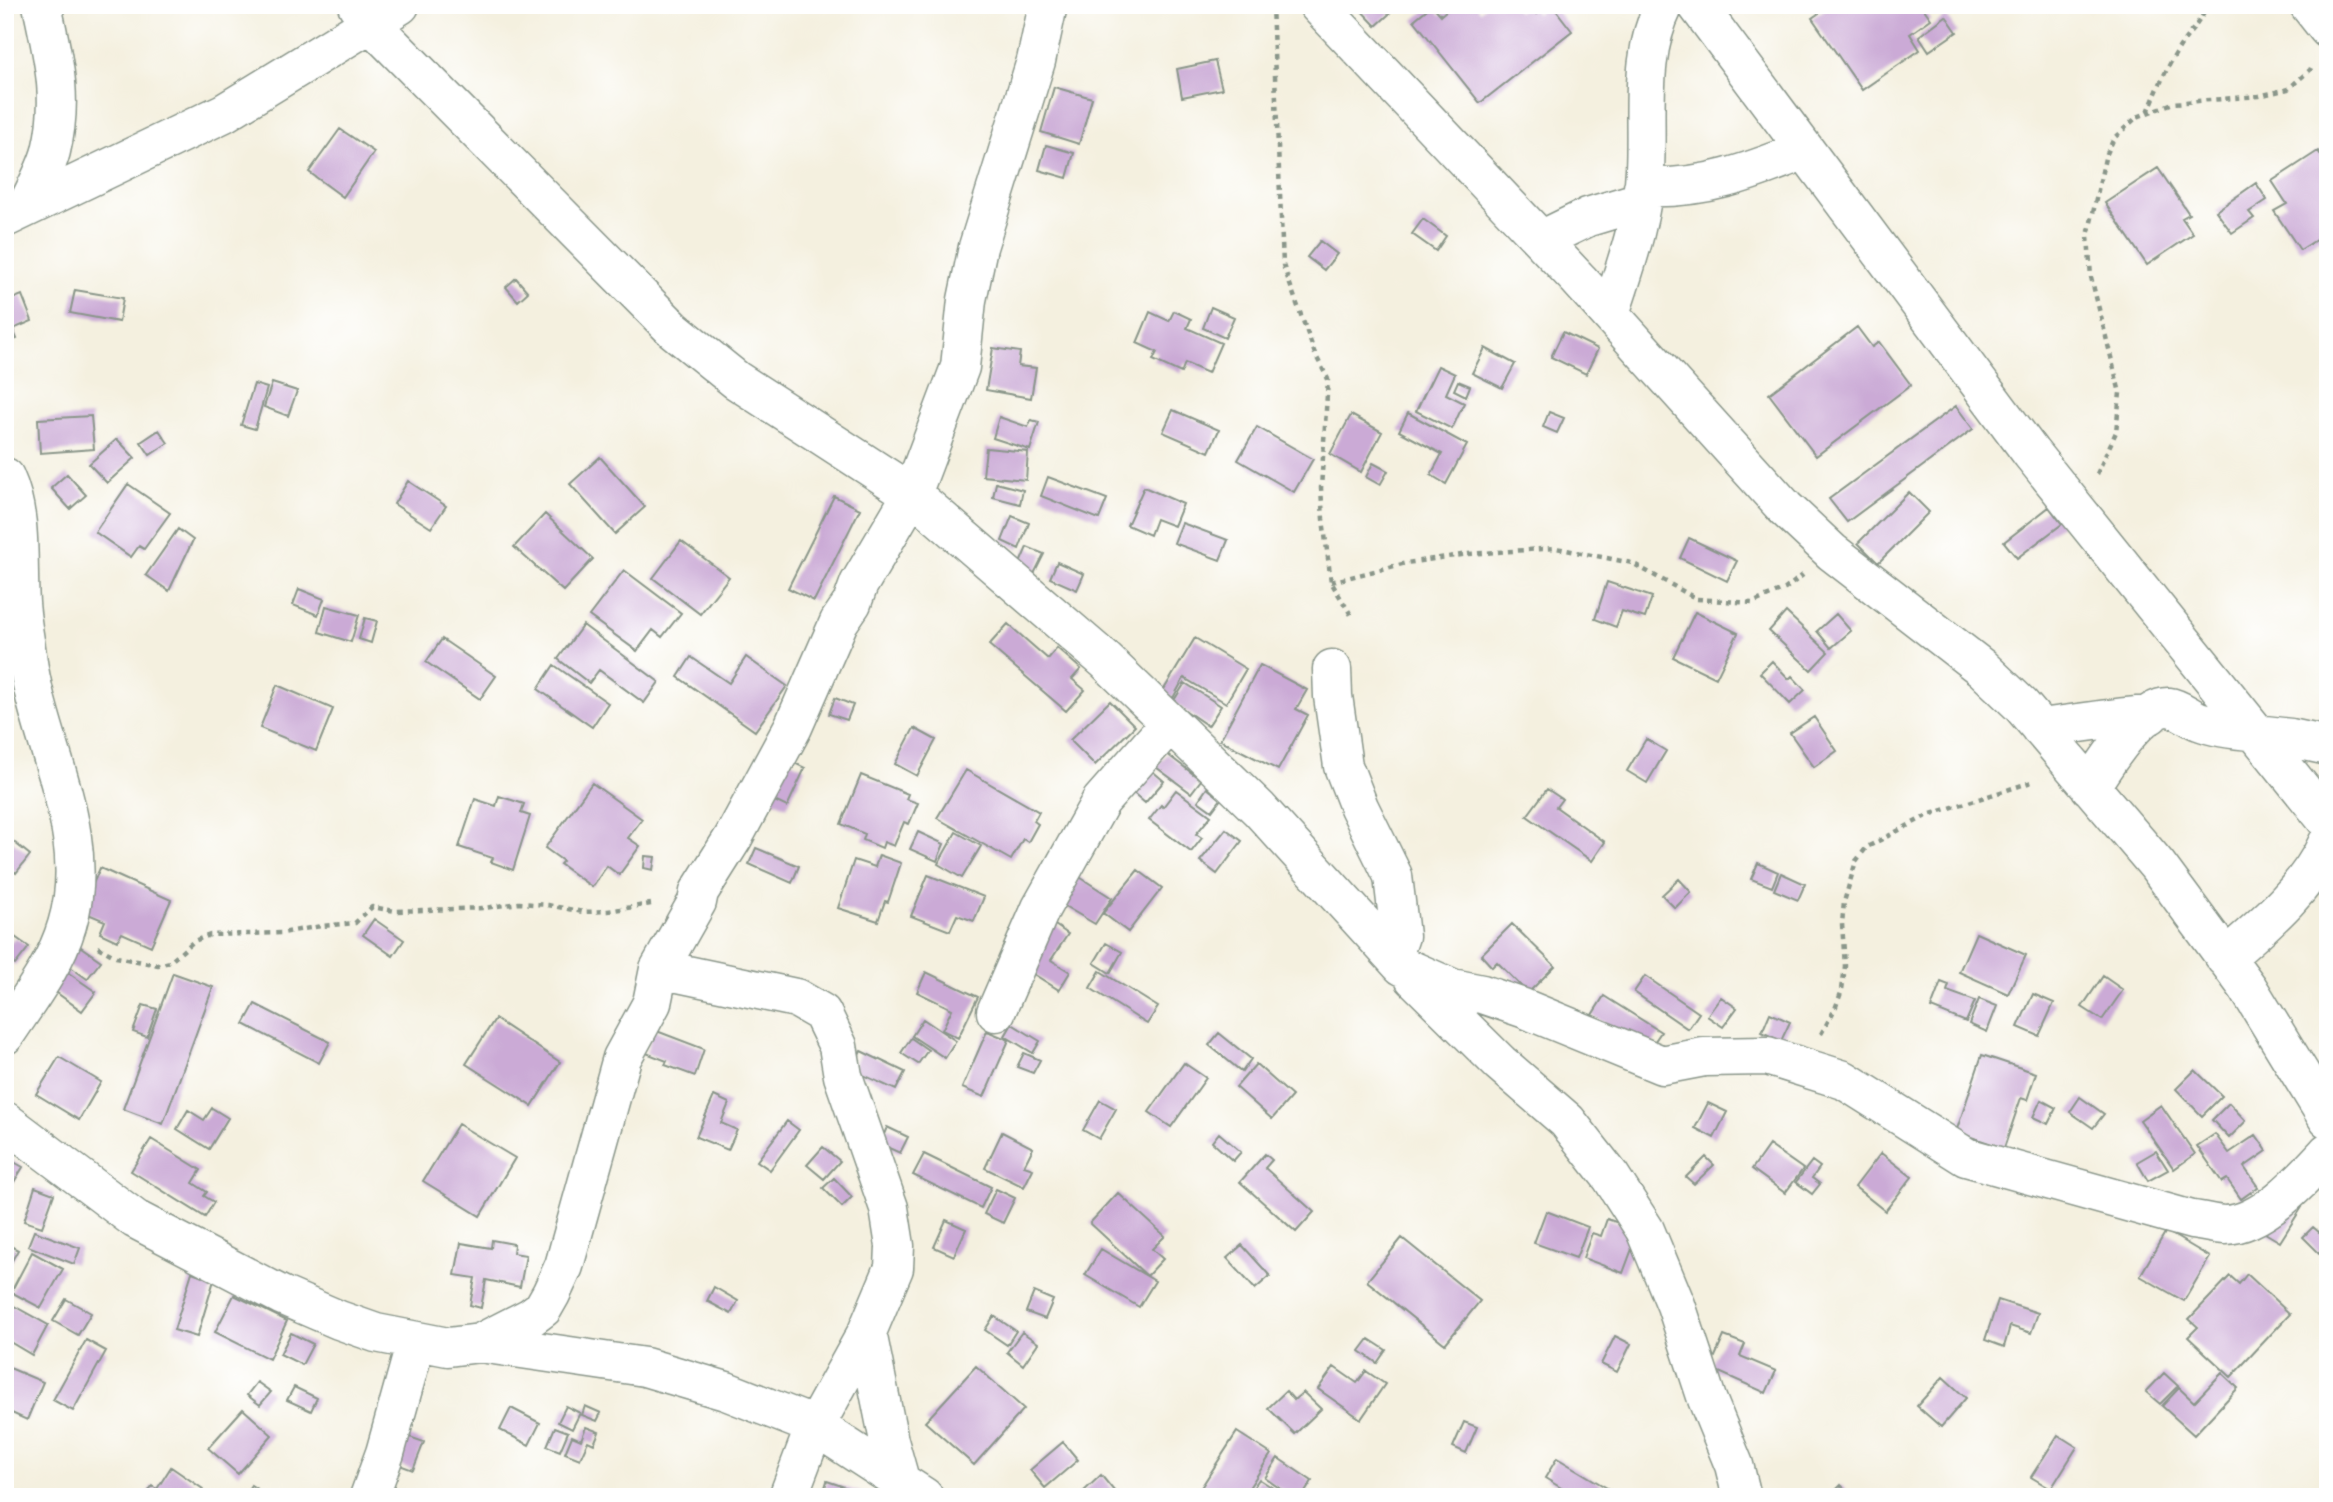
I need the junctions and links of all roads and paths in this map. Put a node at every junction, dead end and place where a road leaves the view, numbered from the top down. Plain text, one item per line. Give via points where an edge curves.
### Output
1 (41, 5) edge
2 (1048, 5) edge
3 (1272, 5) edge
4 (1318, 5) edge
5 (1664, 5) edge
6 (1697, 5) edge
7 (2207, 5) edge
8 (2309, 5) edge
9 (376, 12) edge
10 (2322, 44) edge
11 (2147, 113) junction
12 (1805, 150) junction
13 (1642, 194) junction
14 (16, 212) edge
15 (1541, 240) junction
16 (1610, 314) junction
17 (5, 477) edge
18 (912, 494) junction
19 (2077, 511) junction
20 (1832, 552) junction
21 (1331, 582) junction
22 (1351, 614) dead end
23 (1332, 669) dead end
24 (2150, 715) junction
25 (1170, 723) junction
26 (2040, 728) junction
27 (2255, 732) junction
28 (2328, 746) edge
29 (2083, 779) junction
30 (2328, 822) edge
31 (2328, 842) edge
32 (699, 891) junction
33 (68, 924) junction
34 (2225, 958) junction
35 (1398, 961) junction
36 (659, 969) junction
37 (996, 1012) dead end
38 (5, 1035) edge
39 (1802, 1069) junction
40 (2328, 1119) edge
41 (5, 1121) edge
42 (2328, 1152) edge
43 (867, 1332) junction
44 (416, 1342) junction
45 (480, 1343) junction
46 (815, 1426) junction
47 (912, 1489) edge
48 (369, 1497) edge
49 (788, 1497) edge
50 (1742, 1497) edge

1 - 14 street via 58,77 58,103 50,152
2 - 18 street via 1036,61 978,247 960,367
3 - 21 path via 1283,265 1328,379 1321,488
4 - 15 street
5 - 13 street via 1647,62
6 - 12 street
7 - 11 path via 2163,76
8 - 10 street
9 - 14 street via 224,113
9 - 18 street via 674,330 736,380
10 - 11 path via 2310,70 2288,89 2173,103
11 - 19 path via 2114,138 2105,158 2088,236 2091,277 2120,393 2116,432
12 - 13 street via 1748,173
12 - 19 street
13 - 15 street
13 - 16 street
15 - 16 street
16 - 20 street via 1785,508
17 - 33 street via 19,543 28,665 70,823 74,873
18 - 25 street via 1106,661
18 - 32 street via 839,622 793,727
19 - 27 street
20 - 21 path via 1785,589 1752,603 1697,599 1632,564 1556,548 1406,563
20 - 26 street via 1982,668
21 - 22 path
23 - 35 street via 1343,766 1393,876
24 - 26 street
24 - 27 street via 2170,707 2200,721
24 - 29 street
25 - 35 street via 1259,809
25 - 37 street via 1101,801 1041,908
26 - 29 street
27 - 28 street
27 - 30 street
29 - 34 street via 2157,866
29 - 39 path via 2020,785 1928,815 1867,847 1856,861 1844,902 1842,990
31 - 34 street via 2295,891
32 - 33 path via 608,911 519,903 395,911 372,907 355,923 282,933 210,935 158,965 116,957
32 - 36 street
33 - 38 street via 52,962
34 - 40 street
35 - 39 street via 1452,988 1523,1008 1662,1065 1704,1057 1767,1056
35 - 50 street via 1500,1063 1567,1121 1645,1230 1676,1305
36 - 43 street via 796,998 822,1013 838,1046 843,1076 891,1221 894,1268
36 - 45 street via 652,1003 622,1058 564,1266 543,1308
39 - 42 street via 1844,1080 1966,1157 2192,1220 2227,1225 2250,1218 2294,1188
41 - 44 street via 135,1219 281,1295 376,1333
43 - 46 street
43 - 47 street via 889,1441
44 - 45 street via 447,1347
44 - 48 street
45 - 46 street via 645,1367 726,1391
46 - 47 street
46 - 49 street

